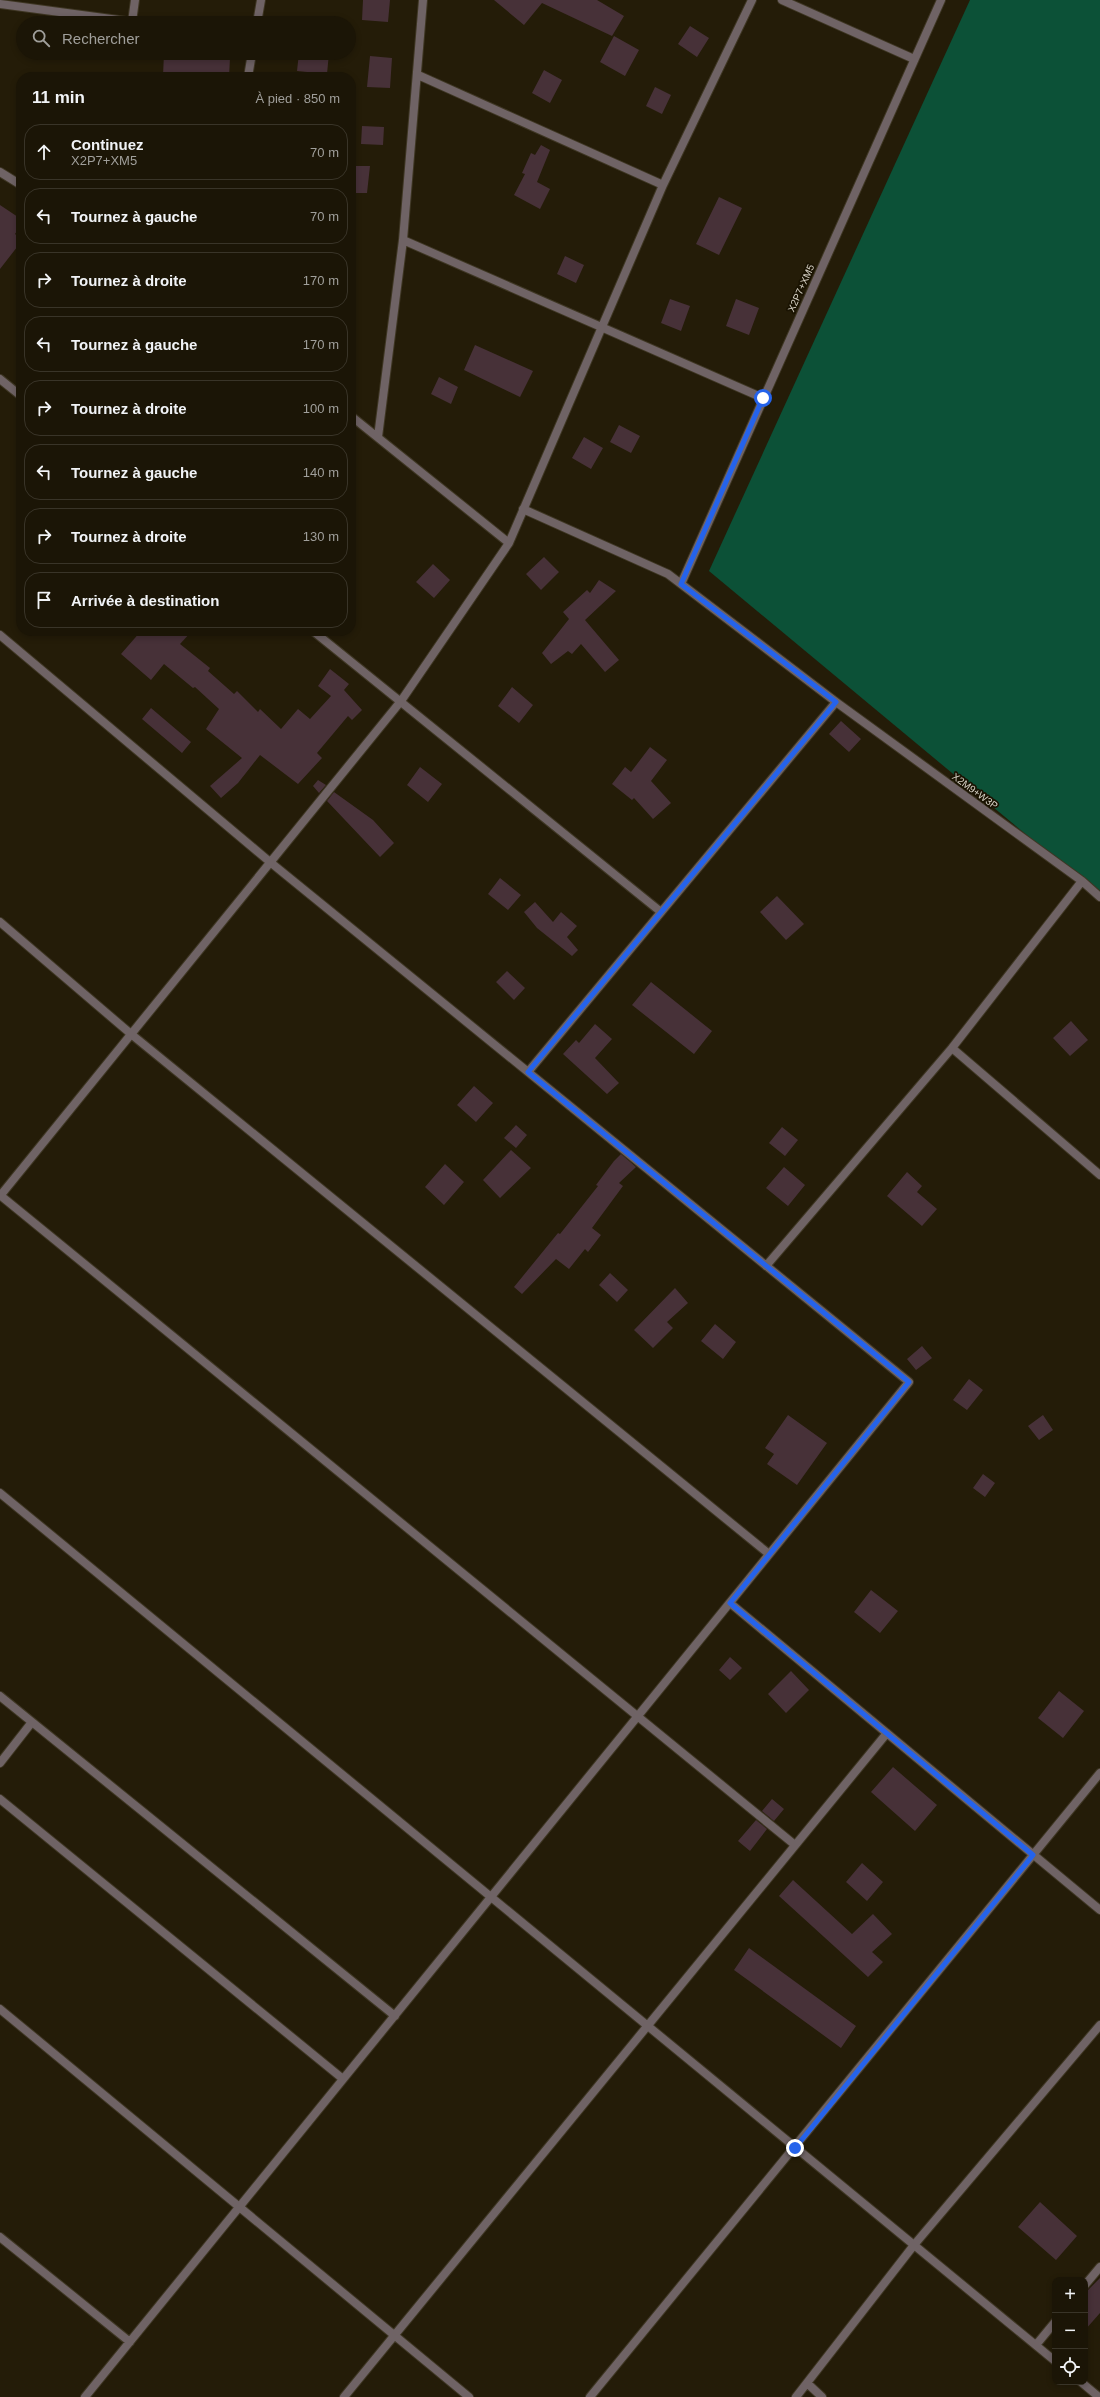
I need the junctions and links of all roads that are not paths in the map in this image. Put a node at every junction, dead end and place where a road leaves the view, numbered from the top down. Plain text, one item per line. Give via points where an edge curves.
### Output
1 (135, 0) edge
2 (260, 0) edge
3 (423, 0) edge
4 (752, 0) edge
5 (782, 0) edge
6 (941, 0) edge
7 (0, 4) edge
8 (88, 16) edge
9 (133, 16) edge
10 (258, 16) edge
11 (914, 59) junction
12 (251, 60) edge
13 (249, 72) edge
14 (418, 75) junction
15 (0, 172) edge
16 (16, 182) edge
17 (662, 185) junction
18 (403, 240) junction
19 (602, 327) junction
20 (0, 379) edge
21 (16, 392) edge
22 (763, 398) junction
23 (356, 420) edge
24 (378, 437) junction
25 (523, 509) junction
26 (509, 543) junction
27 (681, 584) junction
28 (0, 635) edge
29 (320, 636) edge
30 (401, 701) junction
31 (836, 702) junction
32 (270, 862) junction
33 (1082, 881) junction
34 (1100, 897) edge
35 (661, 912) junction
36 (0, 922) edge
37 (131, 1034) junction
38 (952, 1048) junction
39 (528, 1072) junction
40 (1100, 1175) edge
41 (0, 1195) edge
42 (766, 1266) junction
43 (0, 1493) edge
44 (769, 1554) junction
45 (730, 1603) junction
46 (0, 1696) edge
47 (639, 1715) junction
48 (32, 1722) junction
49 (887, 1733) junction
50 (0, 1763) edge
51 (1100, 1773) edge
52 (0, 1799) edge
53 (795, 1845) junction
54 (1033, 1855) junction
55 (491, 1897) junction
56 (1100, 1910) edge
57 (0, 2009) edge
58 (395, 2016) junction
59 (1100, 2025) edge
60 (648, 2026) junction
61 (344, 2079) junction
62 (795, 2148) junction
63 (239, 2207) junction
64 (0, 2237) edge
65 (914, 2245) junction
66 (1100, 2267) edge
67 (1088, 2281) edge
68 (1052, 2326) edge
69 (394, 2335) junction
70 (130, 2342) junction
71 (1036, 2345) junction
72 (1052, 2358) edge
73 (807, 2383) junction
74 (1085, 2385) edge
75 (85, 2397) edge
76 (344, 2397) edge
77 (469, 2397) edge
78 (590, 2397) edge
79 (796, 2397) edge
80 (822, 2397) edge
81 (1099, 2397) edge

1 - 9 street
2 - 10 street
3 - 14 street
4 - 17 street
5 - 11 street
6 - 11 street, X2P7+XM5
7 - 8 street
11 - 22 street, X2P7+XM5
12 - 13 street
14 - 17 street
14 - 18 street
15 - 16 street
17 - 19 street
18 - 19 street
18 - 24 street
19 - 22 street
19 - 25 street
20 - 21 street
22 - 27 street, X2P7+XM5
23 - 24 street
24 - 26 street
25 - 26 street
25 - 27 street, X2M9+W3P via 668,574
26 - 30 street
27 - 31 street, X2M9+W3P
28 - 32 street
29 - 30 street
30 - 32 street
30 - 35 street
31 - 33 street, X2M9+W3P
31 - 35 street
32 - 37 street
32 - 39 street
33 - 34 street, X2M9+W3P
33 - 38 street
35 - 39 street
36 - 37 street
37 - 41 street
37 - 44 street
38 - 40 street
38 - 42 street
39 - 42 street
41 - 47 street
42 - 44 street via 909,1382
43 - 55 street
44 - 45 street
45 - 47 street
45 - 49 street
46 - 48 street
47 - 53 street
47 - 55 street
48 - 50 street
48 - 58 street
49 - 53 street
49 - 54 street
51 - 54 street
52 - 61 street
53 - 60 street
54 - 56 street
54 - 62 street
55 - 58 street
55 - 60 street
57 - 63 street
58 - 61 street
59 - 65 street
60 - 62 street
60 - 69 street
61 - 63 street
62 - 65 street
62 - 78 street
63 - 69 street
63 - 70 street
64 - 70 street
65 - 71 street
65 - 73 street
66 - 67 street
68 - 71 street
69 - 76 street
69 - 77 street
70 - 75 street
71 - 72 street
73 - 79 street
73 - 80 street
74 - 81 street

